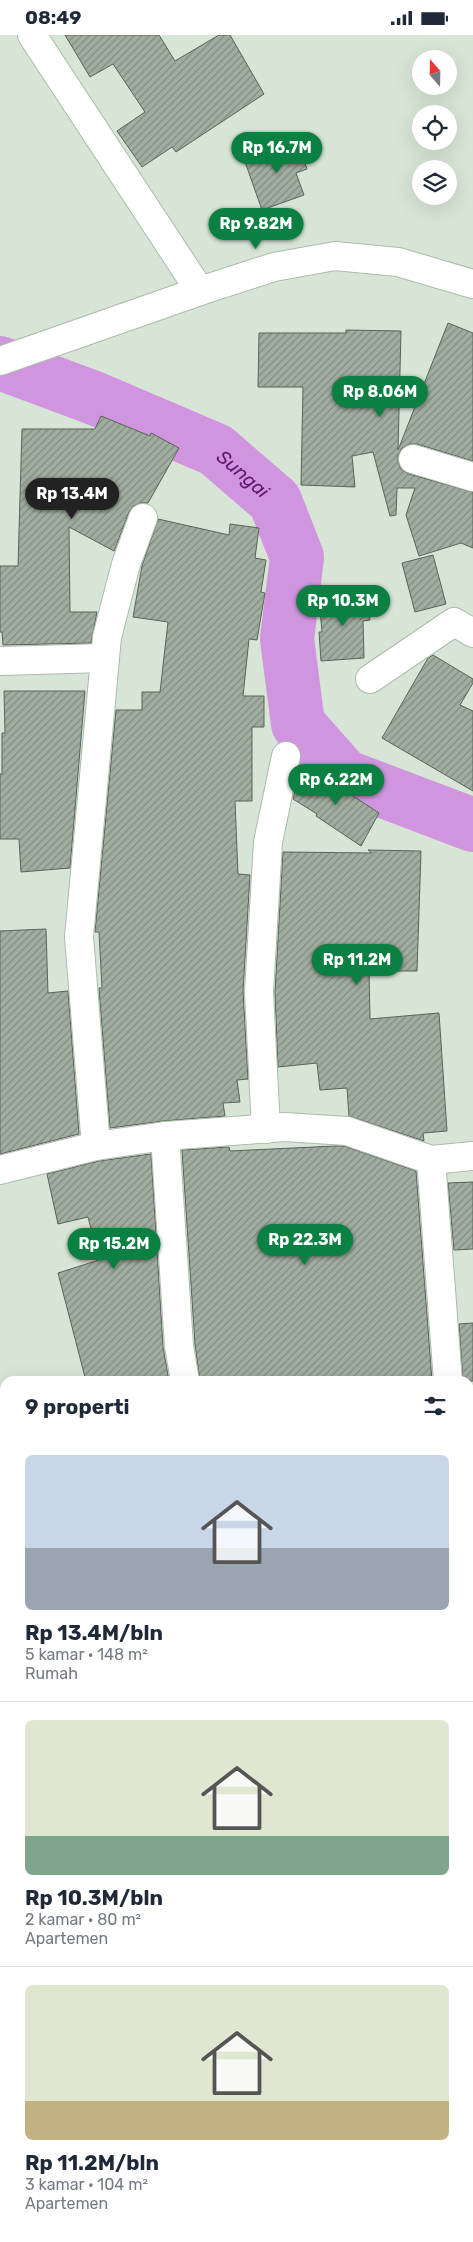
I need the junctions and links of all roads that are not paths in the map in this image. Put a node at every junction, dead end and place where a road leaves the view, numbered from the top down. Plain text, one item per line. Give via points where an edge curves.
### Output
1 (32, 35) edge
2 (473, 284) edge
3 (200, 291) junction
4 (0, 361) edge
5 (413, 459) dead end
6 (473, 477) edge
7 (143, 518) dead end
8 (473, 633) edge
9 (105, 658) junction
10 (0, 661) edge
11 (370, 679) dead end
12 (286, 756) dead end
13 (266, 1129) junction
14 (165, 1137) junction
15 (96, 1146) junction
16 (473, 1156) edge
17 (431, 1160) junction
18 (0, 1170) edge
19 (184, 1376) edge
20 (448, 1376) edge

1 - 3 street
2 - 3 street via 398,262 335,256 274,267
3 - 4 street
5 - 6 street
7 - 9 street via 126,564
8 - 11 street via 454,622
9 - 10 street
9 - 15 street via 79,937
12 - 13 street via 268,842 259,992
13 - 14 street
13 - 17 street via 348,1131
14 - 15 street
14 - 19 street via 179,1346
15 - 18 street
16 - 17 street
17 - 20 street

